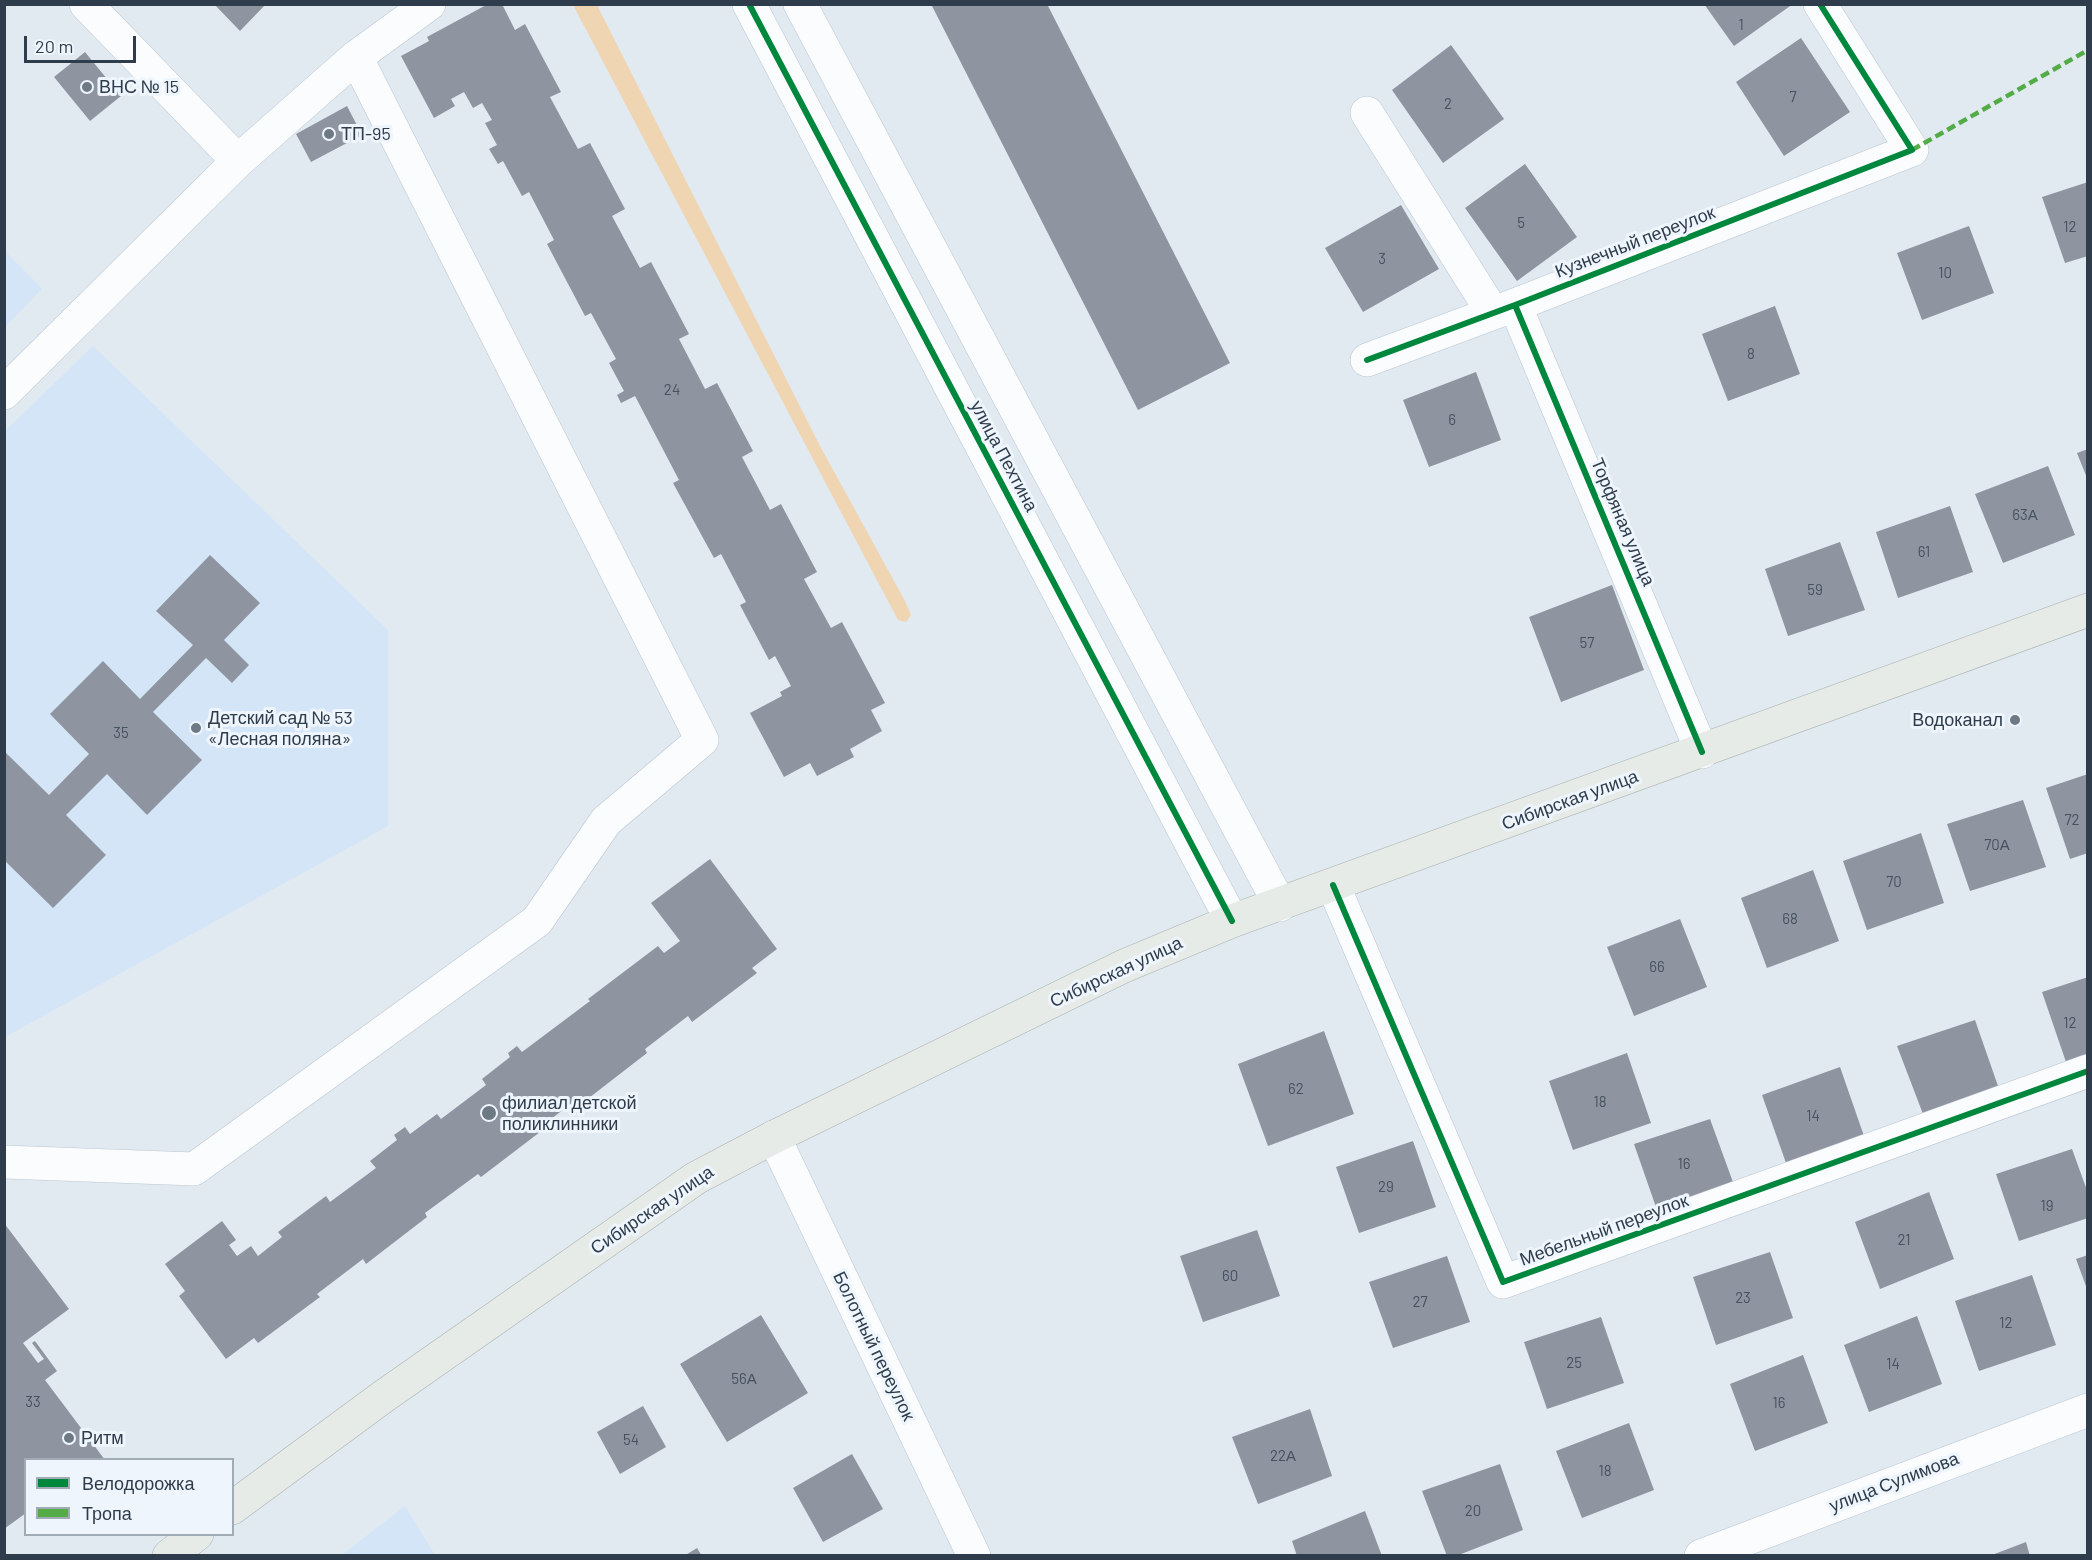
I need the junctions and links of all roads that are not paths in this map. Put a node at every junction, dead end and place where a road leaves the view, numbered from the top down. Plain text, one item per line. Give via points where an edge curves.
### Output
1 (86, 4) edge
2 (429, 4) edge
3 (749, 4) edge
4 (800, 4) edge
5 (1820, 4) edge
6 (356, 57) junction
7 (1367, 113) dead end
8 (238, 161) junction
9 (1504, 309) junction
10 (1367, 360) dead end
11 (4, 393) edge
12 (2088, 610) edge
13 (1702, 752) junction
14 (1333, 885) junction
15 (1280, 904) junction
16 (1232, 921) junction
17 (2088, 1071) edge
18 (774, 1137) junction
19 (4, 1162) edge
20 (2088, 1410) edge
21 (234, 1507) edge
22 (194, 1536) edge
23 (169, 1556) edge
24 (974, 1556) edge
25 (1701, 1556) edge

1 - 8 street
2 - 6 street
3 - 16 street, улица Пехтина
4 - 15 street, улица Пехтина
5 - 9 street, Кузнечный переулок via 1912,150
6 - 8 street
6 - 19 street via 702,740 606,821 537,921 194,1169
7 - 9 street, Торфяная улица
8 - 11 street
9 - 10 street, Кузнечный переулок
9 - 13 street, Торфяная улица
12 - 13 main road, Сибирская улица
13 - 14 main road, Сибирская улица
14 - 15 main road, Сибирская улица
14 - 17 street, Мебельный переулок via 1503,1282
15 - 16 main road, Сибирская улица
16 - 18 main road, Сибирская улица via 1124,966
18 - 21 main road, Сибирская улица via 696,1178 384,1396
18 - 24 street, Болотный переулок
20 - 25 street, улица Сулимова
22 - 23 main road

